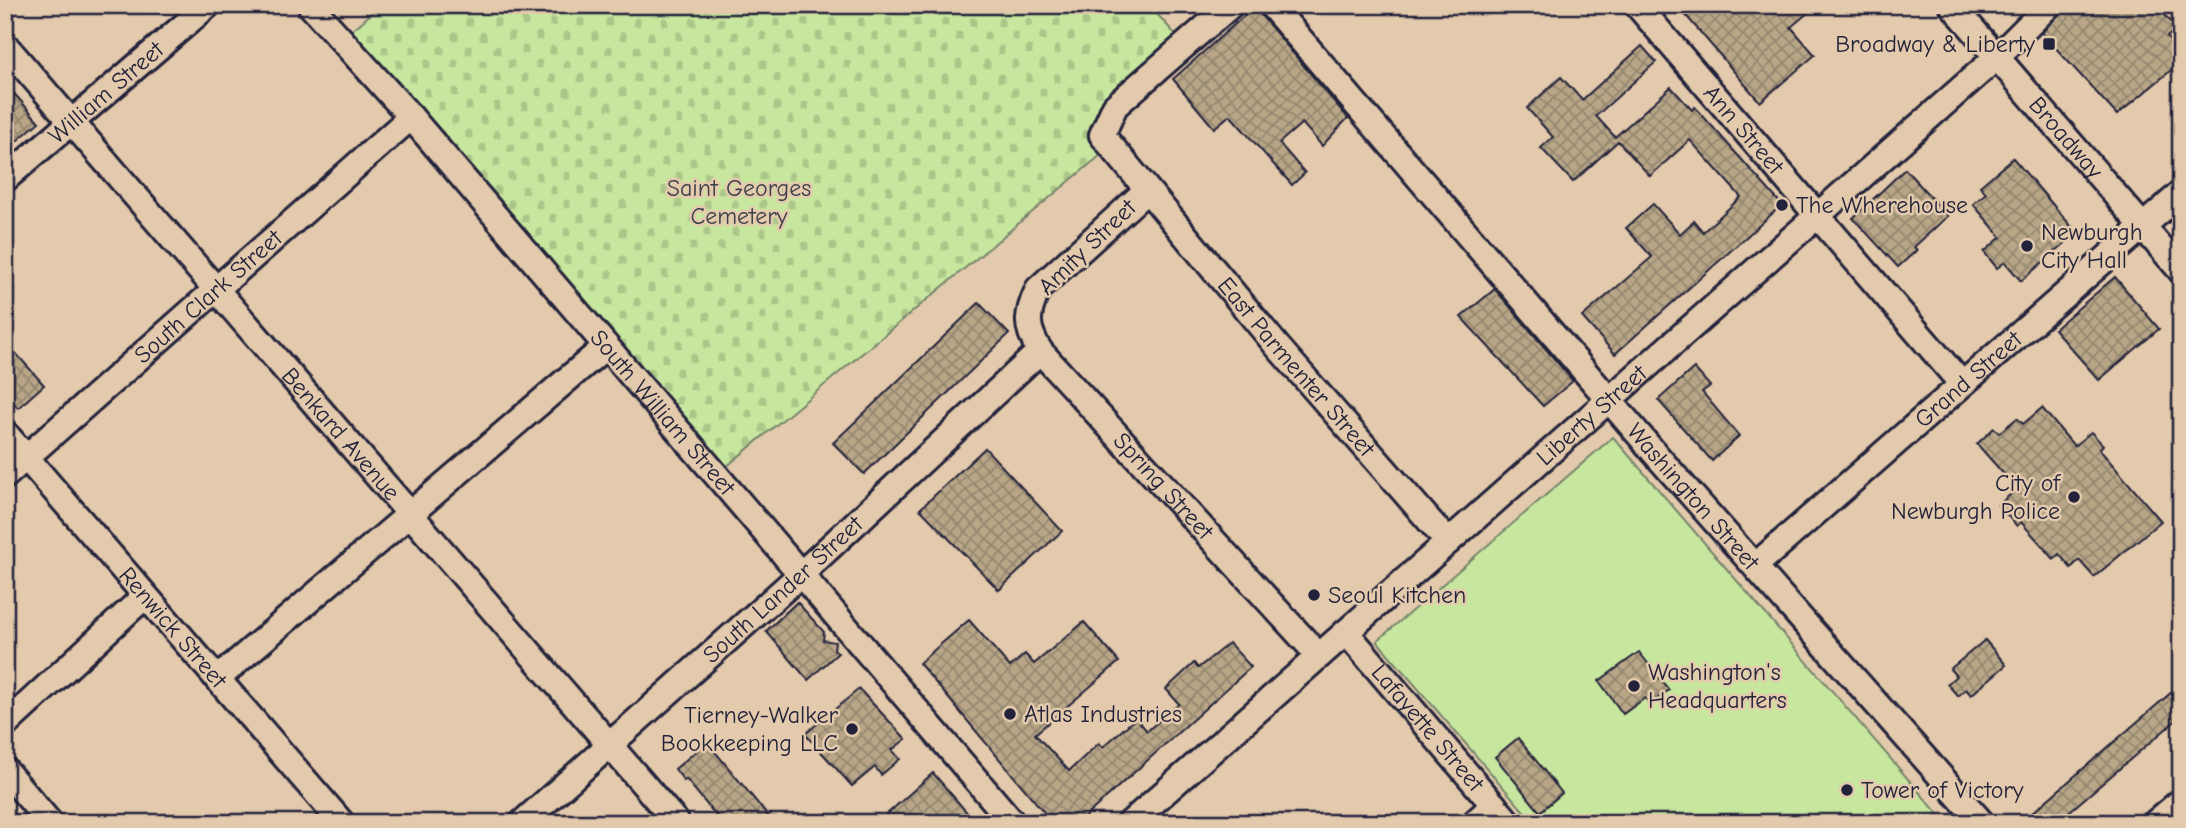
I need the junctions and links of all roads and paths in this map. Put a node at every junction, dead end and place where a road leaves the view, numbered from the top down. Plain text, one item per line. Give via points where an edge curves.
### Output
1 (208, 5) edge
2 (310, 5) edge
3 (1231, 5) edge
4 (1271, 5) edge
5 (1637, 5) edge
6 (1952, 5) edge
7 (2049, 5) edge
8 (5, 44) edge
9 (1997, 57) junction
10 (411, 117) junction
11 (72, 121) junction
12 (5, 180) edge
13 (1147, 190) junction
14 (2181, 193) edge
15 (1817, 213) junction
16 (2141, 226) junction
17 (2181, 271) edge
18 (216, 291) junction
19 (1030, 306) joint
20 (605, 348) junction
21 (1040, 351) junction
22 (1961, 383) junction
23 (1610, 399) junction
24 (5, 433) edge
25 (27, 457) junction
26 (5, 477) edge
27 (409, 513) junction
28 (1448, 542) junction
29 (1756, 565) junction
30 (800, 575) junction
31 (145, 596) junction
32 (1346, 632) junction
33 (1320, 656) junction
34 (218, 679) junction
35 (5, 725) edge
36 (611, 747) junction
37 (5, 770) edge
38 (2181, 800) edge
39 (1502, 814) edge
40 (50, 823) edge
41 (342, 823) edge
42 (523, 823) edge
43 (677, 823) edge
44 (1013, 823) edge
45 (1130, 823) edge
46 (1474, 823) edge
47 (1982, 823) edge
48 (2155, 823) edge

1 - 11 street, William Street
2 - 10 street, South William Street
3 - 13 street, East Parmenter Street via 1115,106 1102,135
4 - 23 street, Washington Street
5 - 15 street, Ann Street
6 - 9 street, Broadway
7 - 9 street, Liberty Street
8 - 11 street, Benkard Avenue
9 - 15 street, Liberty Street
9 - 16 street, Broadway
10 - 18 street, South Clark Street
10 - 20 street, South William Street
11 - 12 street, William Street
11 - 18 street, Benkard Avenue
13 - 19 street, Amity Street via 1038,289
13 - 28 street, East Parmenter Street
14 - 16 street, Grand Street
15 - 22 street, Ann Street
15 - 23 street, Liberty Street
16 - 17 street, Broadway
16 - 22 street, Grand Street
18 - 25 street, South Clark Street
18 - 27 street, Benkard Avenue
19 - 21 street, Spring Street via 1028,332
20 - 27 street
20 - 30 street, South William Street
21 - 30 street, South Lander Street
21 - 33 street, Spring Street
22 - 29 street, Grand Street
23 - 28 street, Liberty Street
23 - 29 street, Washington Street
24 - 25 street, Renwick Street
25 - 26 street, South Clark Street
25 - 31 street, Renwick Street
27 - 34 street
27 - 36 street, Benkard Avenue
28 - 32 street, Liberty Street
29 - 47 street, Washington Street
30 - 36 street, South Lander Street
30 - 44 street, South William Street
31 - 34 street, Renwick Street
31 - 35 street
32 - 33 street, Liberty Street
32 - 39 street, Lafayette Street
33 - 45 street, Liberty Street
34 - 41 street, Renwick Street
36 - 42 street, South Lander Street
36 - 43 street, Benkard Avenue
37 - 40 street
38 - 48 street
39 - 46 street

